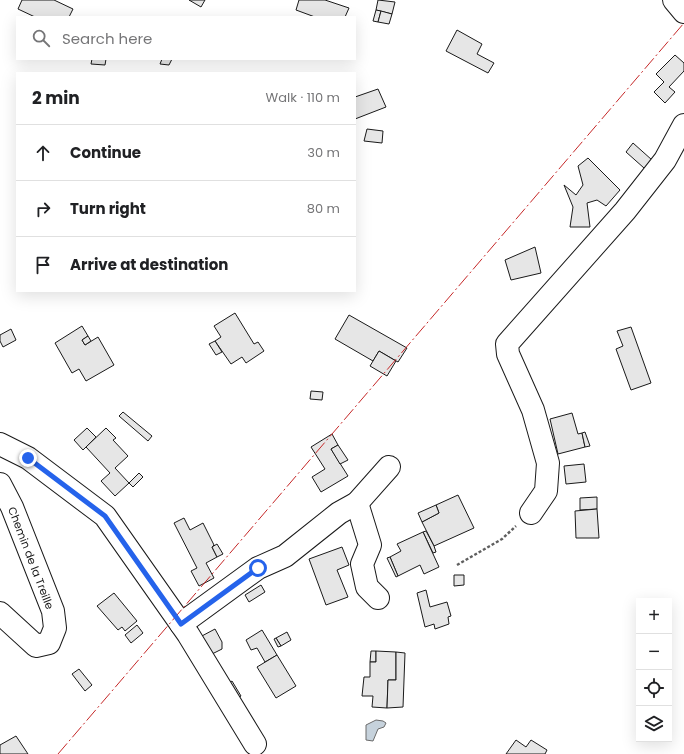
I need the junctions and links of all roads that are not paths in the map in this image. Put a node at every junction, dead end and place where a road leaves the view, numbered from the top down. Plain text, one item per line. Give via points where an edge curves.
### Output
1 (674, 0) edge
2 (684, 12) edge
3 (684, 125) edge
4 (0, 444) edge
5 (389, 466) dead end
6 (0, 484) edge
7 (356, 503) junction
8 (531, 513) road end
9 (378, 598) dead end
10 (0, 613) edge
11 (181, 624) junction
12 (255, 744) dead end

1 - 2 street
3 - 8 street via 665,160 625,211 507,344 508,354 533,410 548,463 546,491
4 - 11 street via 28,458 105,516
5 - 7 street
6 - 10 street, Chemin de la Treille via 12,507 53,612 55,628 49,643 36,646
7 - 9 street via 370,545 362,564 367,587
7 - 11 street via 339,513 285,556 258,568
11 - 12 street

